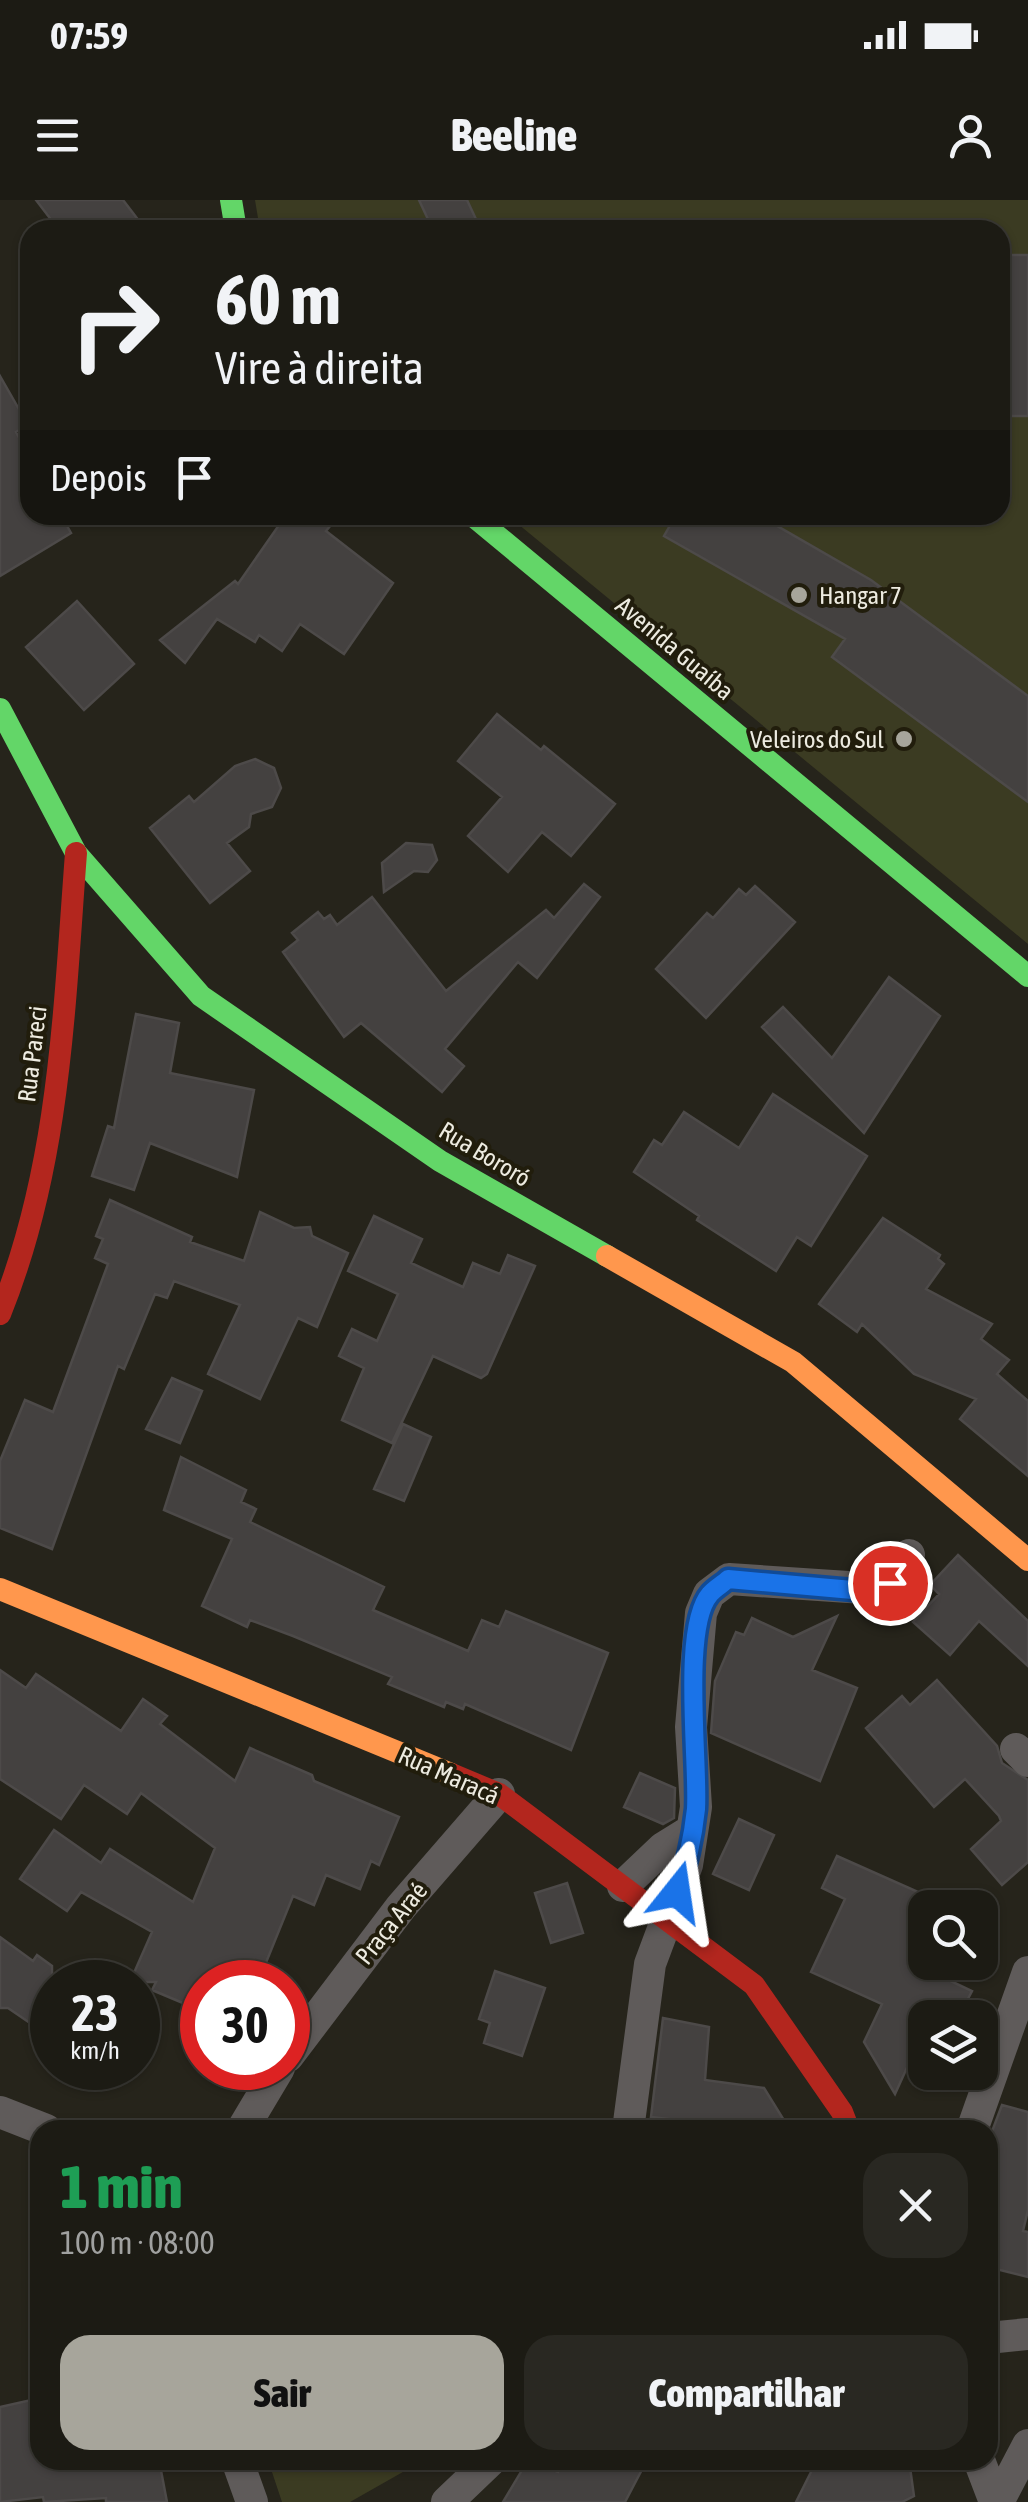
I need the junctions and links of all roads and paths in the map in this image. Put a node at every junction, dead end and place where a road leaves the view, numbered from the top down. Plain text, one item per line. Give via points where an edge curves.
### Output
1 (484, 525) edge
2 (0, 708) edge
3 (76, 853) junction
4 (1028, 976) edge
5 (0, 1314) edge
6 (909, 1555) dead end
7 (1028, 1560) edge
8 (0, 1588) edge
9 (500, 1794) junction
10 (692, 1830) junction
11 (623, 1886) junction
12 (667, 1919) junction
13 (1028, 1972) edge
14 (310, 2027) edge
15 (266, 2090) edge
16 (0, 2112) edge
17 (248, 2120) edge
18 (629, 2120) edge
19 (845, 2120) edge
20 (976, 2120) edge
21 (30, 2124) edge
22 (1028, 2334) edge
23 (998, 2337) edge
24 (1028, 2445) edge
25 (241, 2470) edge
26 (481, 2470) edge
27 (983, 2470) edge
28 (252, 2502) edge
29 (448, 2502) edge
30 (997, 2502) edge

1 - 4 street, Avenida Guaíba
2 - 3 street, Rua Bororó
3 - 5 street, Rua Pareci via 62,1070 23,1266
3 - 7 street, Rua Bororó via 201,996 440,1161 793,1362
6 - 10 street via 890,1583 878,1588 728,1579 709,1594 701,1613 690,1727
8 - 9 street, Rua Maracá
9 - 11 street, Rua Maracá
9 - 14 street, Praça Araé via 401,1907
10 - 11 street
10 - 12 street
11 - 12 street, Rua Maracá
12 - 18 street via 650,1964
12 - 19 street, Rua Maracá via 754,1985
13 - 20 street
15 - 17 street
16 - 21 street
22 - 23 street
24 - 30 street
25 - 28 street
26 - 29 street
27 - 30 street

